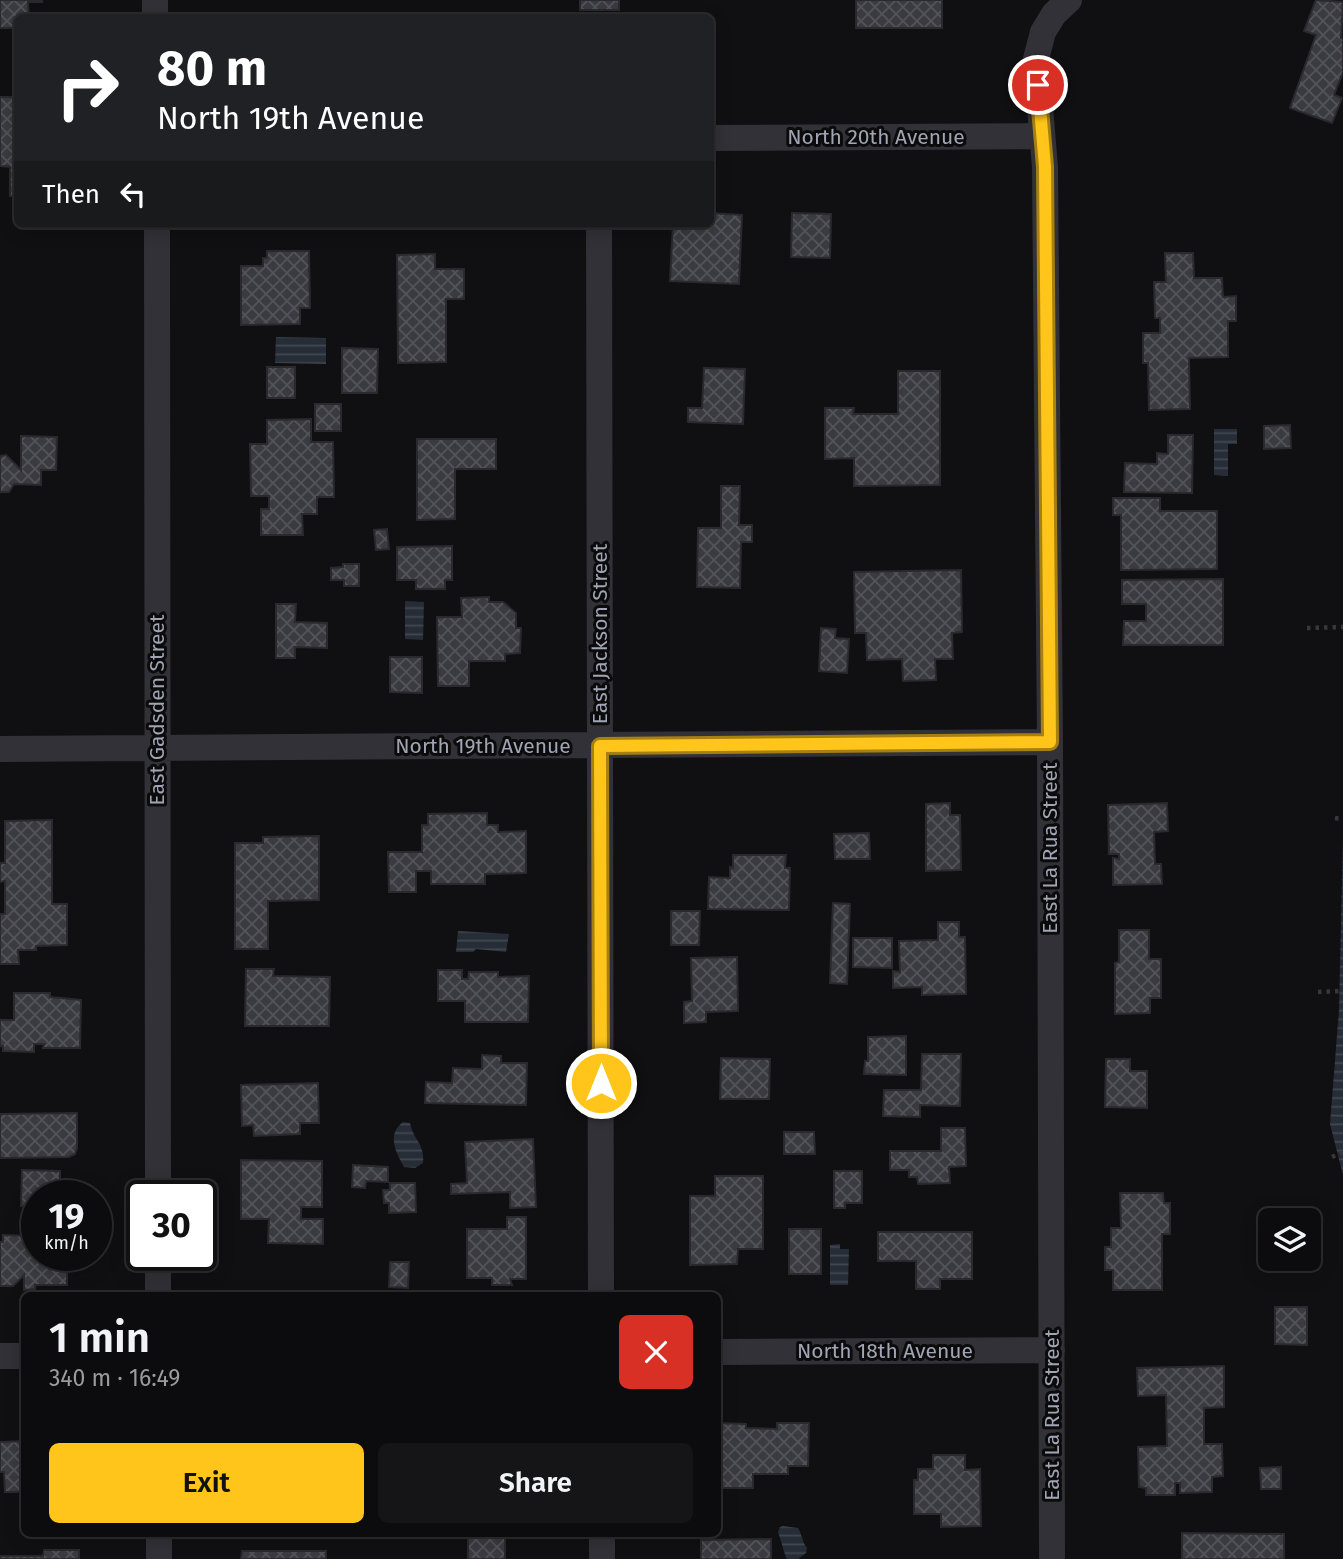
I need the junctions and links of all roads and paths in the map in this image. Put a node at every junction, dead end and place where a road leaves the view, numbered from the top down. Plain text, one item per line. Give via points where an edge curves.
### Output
1 (1069, 0) edge
2 (1042, 136) junction
3 (714, 138) edge
4 (156, 228) edge
5 (599, 228) edge
6 (1343, 627) edge
7 (1307, 628) dead end
8 (1050, 742) junction
9 (600, 746) junction
10 (0, 749) edge
11 (158, 749) junction
12 (1335, 818) dead end
13 (1343, 819) edge
14 (1343, 991) edge
15 (1318, 992) dead end
16 (1343, 1152) edge
17 (1332, 1157) dead end
18 (158, 1180) edge
19 (158, 1271) edge
20 (158, 1292) edge
21 (601, 1292) edge
22 (1052, 1350) junction
23 (721, 1352) edge
24 (0, 1356) edge
25 (21, 1356) edge
26 (159, 1537) edge
27 (602, 1537) edge
28 (159, 1559) edge
29 (602, 1559) edge
30 (1052, 1559) edge

1 - 2 street, East La Rua Street via 1043,32 1036,59
2 - 3 street, North 20th Avenue
2 - 8 street, East La Rua Street
4 - 11 street, East Gadsden Street
5 - 9 street, East Jackson Street
6 - 7 path
8 - 9 street, North 19th Avenue
8 - 22 street, East La Rua Street
9 - 11 street, North 19th Avenue
9 - 21 street, East Jackson Street
10 - 11 street, North 19th Avenue
11 - 18 street, East Gadsden Street
12 - 13 path
14 - 15 path
16 - 17 path
19 - 20 street
22 - 23 street, North 18th Avenue
22 - 30 street, East La Rua Street
24 - 25 street
26 - 28 street
27 - 29 street

